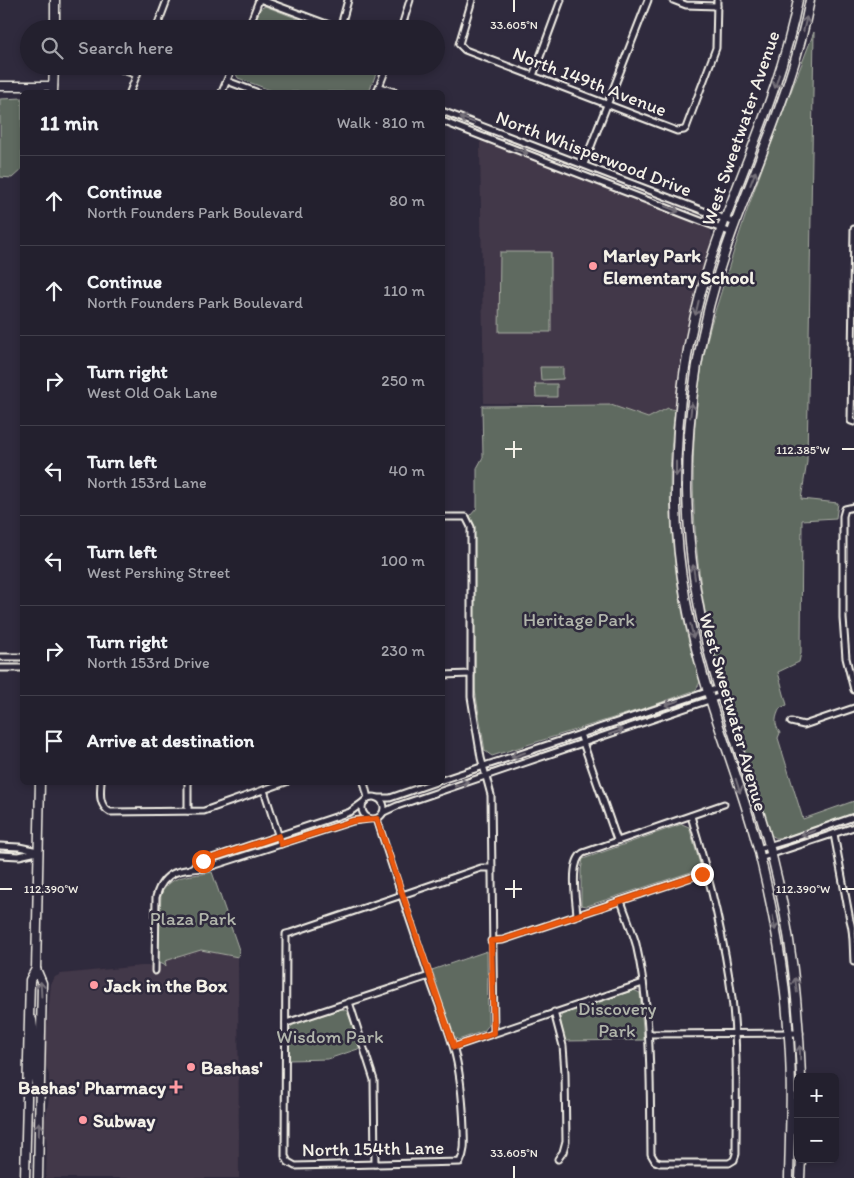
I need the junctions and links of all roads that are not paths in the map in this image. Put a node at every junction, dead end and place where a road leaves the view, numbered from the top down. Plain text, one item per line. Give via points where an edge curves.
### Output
1 (55, 0) edge
2 (167, 0) edge
3 (261, 0) edge
4 (348, 0) edge
5 (410, 0) edge
6 (472, 0) edge
7 (561, 0) edge
8 (648, 0) edge
9 (673, 0) edge
10 (717, 0) edge
11 (798, 0) edge
12 (810, 0) edge
13 (717, 6) junction
14 (55, 20) edge
15 (159, 20) edge
16 (252, 20) edge
17 (315, 20) edge
18 (342, 20) edge
19 (404, 20) edge
20 (54, 75) edge
21 (137, 75) edge
22 (229, 75) edge
23 (383, 75) edge
24 (533, 76) junction
25 (227, 81) junction
26 (0, 86) edge
27 (379, 86) junction
28 (53, 89) edge
29 (131, 90) edge
30 (223, 90) edge
31 (251, 90) edge
32 (378, 90) edge
33 (390, 90) edge
34 (608, 105) junction
35 (445, 112) edge
36 (445, 121) edge
37 (584, 164) junction
38 (725, 220) junction
39 (735, 223) junction
40 (722, 229) junction
41 (854, 229) edge
42 (732, 233) junction
43 (852, 422) edge
44 (854, 507) edge
45 (445, 517) edge
46 (0, 657) edge
47 (20, 657) edge
48 (0, 668) edge
49 (20, 668) edge
50 (471, 674) junction
51 (445, 675) edge
52 (854, 690) edge
53 (720, 692) junction
54 (709, 695) junction
55 (854, 708) edge
56 (791, 722) dead end
57 (580, 734) junction
58 (583, 743) junction
59 (484, 767) junction
60 (487, 776) junction
61 (445, 779) edge
62 (40, 785) edge
63 (101, 785) edge
64 (188, 785) edge
65 (278, 785) edge
66 (364, 785) edge
67 (427, 785) edge
68 (264, 790) junction
69 (377, 798) junction
70 (367, 800) junction
71 (724, 804) dead end
72 (188, 811) junction
73 (384, 812) junction
74 (691, 816) junction
75 (854, 818) edge
76 (369, 819) junction
77 (377, 819) junction
78 (854, 827) edge
79 (834, 834) junction
80 (279, 836) junction
81 (617, 840) junction
82 (281, 844) junction
83 (0, 846) edge
84 (769, 846) junction
85 (758, 849) junction
86 (38, 851) junction
87 (0, 855) edge
88 (772, 856) junction
89 (760, 858) junction
90 (492, 868) junction
91 (190, 869) junction
92 (707, 872) junction
93 (402, 895) junction
94 (621, 901) junction
95 (577, 915) junction
96 (854, 928) edge
97 (491, 941) junction
98 (854, 962) edge
99 (36, 969) junction
100 (154, 971) dead end
101 (428, 976) junction
102 (643, 983) junction
103 (349, 1002) junction
104 (554, 1012) junction
105 (29, 1016) junction
106 (286, 1023) junction
107 (494, 1033) junction
108 (800, 1033) junction
109 (648, 1034) junction
110 (735, 1034) junction
111 (789, 1034) junction
112 (454, 1047) junction
113 (801, 1073) edge
114 (40, 1099) junction
115 (558, 1160) dead end
116 (801, 1163) edge
117 (375, 1164) junction
118 (25, 1178) edge
119 (38, 1178) edge
120 (789, 1178) edge
121 (800, 1178) edge

1 - 14 street
2 - 15 street
3 - 16 street
3 - 17 street
4 - 18 street
5 - 19 street
6 - 24 street, North 149th Avenue via 459,44 465,50
7 - 24 street
8 - 34 street
9 - 13 street via 686,5
10 - 13 street
11 -> 38 street, West Sweetwater Avenue via 774,91
39 -> 12 street, West Sweetwater Avenue via 789,83
13 - 34 street, North 149th Avenue via 716,48 684,130 677,131
20 - 28 street
21 - 29 street
22 - 25 street
23 - 27 street
24 - 34 street, North 149th Avenue
25 - 30 street
25 - 31 street
26 - 28 street
27 - 32 street
27 - 33 street
34 - 37 street
37 -> 35 street, North Whisperwood Drive
36 -> 40 street, North Whisperwood Drive
37 - 38 street, North Whisperwood Drive
38 - 39 street, North Whisperwood Drive
38 - 40 street, West Sweetwater Avenue
39 - 42 street, West Sweetwater Avenue
40 - 42 street, North Whisperwood Drive
40 -> 54 street, West Sweetwater Avenue via 693,323 676,446 681,566 691,628
41 - 43 street
53 -> 42 street, West Sweetwater Avenue via 703,629 693,566 688,447 700,346
44 - 52 street via 846,509 844,516 843,618 846,658
45 - 50 street via 466,517 471,527
46 - 47 street
48 - 49 street
50 - 51 street
50 - 59 street via 473,710
53 - 54 street
53 - 84 street, West Sweetwater Avenue
54 -> 57 street
58 -> 54 street
54 -> 85 street, West Sweetwater Avenue
55 - 56 street via 804,724
57 - 58 street
57 -> 59 street
58 - 60 street
58 - 81 street
59 - 60 street
59 - 61 street
73 -> 60 street
60 - 90 street via 491,795
62 - 86 street
63 - 72 street via 100,800 105,810 110,812
64 - 72 street
65 - 68 street
66 - 70 street
67 - 69 street via 390,798
68 - 72 street via 204,811
68 - 80 street
69 - 70 street
69 - 73 street via 384,805
70 - 76 street via 362,811
70 - 80 street via 350,812
71 - 74 street
73 - 77 street
74 - 81 street
74 - 92 street
75 -> 84 street
76 - 77 street
76 - 82 street
77 - 93 street
78 - 79 street
79 - 88 street
79 - 96 street
80 - 82 street
80 - 91 street via 203,861
81 - 95 street via 578,856 575,865
82 - 91 street via 206,868
83 - 86 street
84 - 85 street
84 - 88 street, West Sweetwater Avenue
85 - 89 street, West Sweetwater Avenue
86 - 87 street via 19,856
86 - 99 street
88 - 89 street
108 -> 88 street, West Sweetwater Avenue via 790,940
89 -> 111 street, West Sweetwater Avenue via 778,944
90 - 93 street via 481,868
90 - 97 street
91 - 100 street via 169,875 158,889
92 - 94 street
92 - 110 street via 718,912
93 - 101 street
93 - 106 street via 286,934
94 - 95 street
94 - 102 street via 635,943
95 - 97 street via 503,940
96 - 98 street
97 - 107 street
99 - 105 street via 30,980
114 -> 99 street via 42,983
101 - 103 street
101 - 112 street
102 - 104 street
102 - 109 street
103 - 106 street
103 - 117 street via 374,1080
104 - 107 street
104 - 115 street via 563,1046 565,1074 566,1141
105 - 114 street via 34,1027 33,1071
105 - 118 street
106 - 117 street, North 154th Lane via 285,1156 288,1162 295,1166
107 - 112 street
108 - 111 street
113 -> 108 street, West Sweetwater Avenue
109 - 110 street
109 - 110 street via 651,1154 654,1161 660,1163 729,1163 734,1160
110 - 111 street
111 - 120 street, West Sweetwater Avenue
112 - 117 street, North 154th Lane via 464,1111 464,1154 460,1162
119 -> 114 street
116 - 121 street

